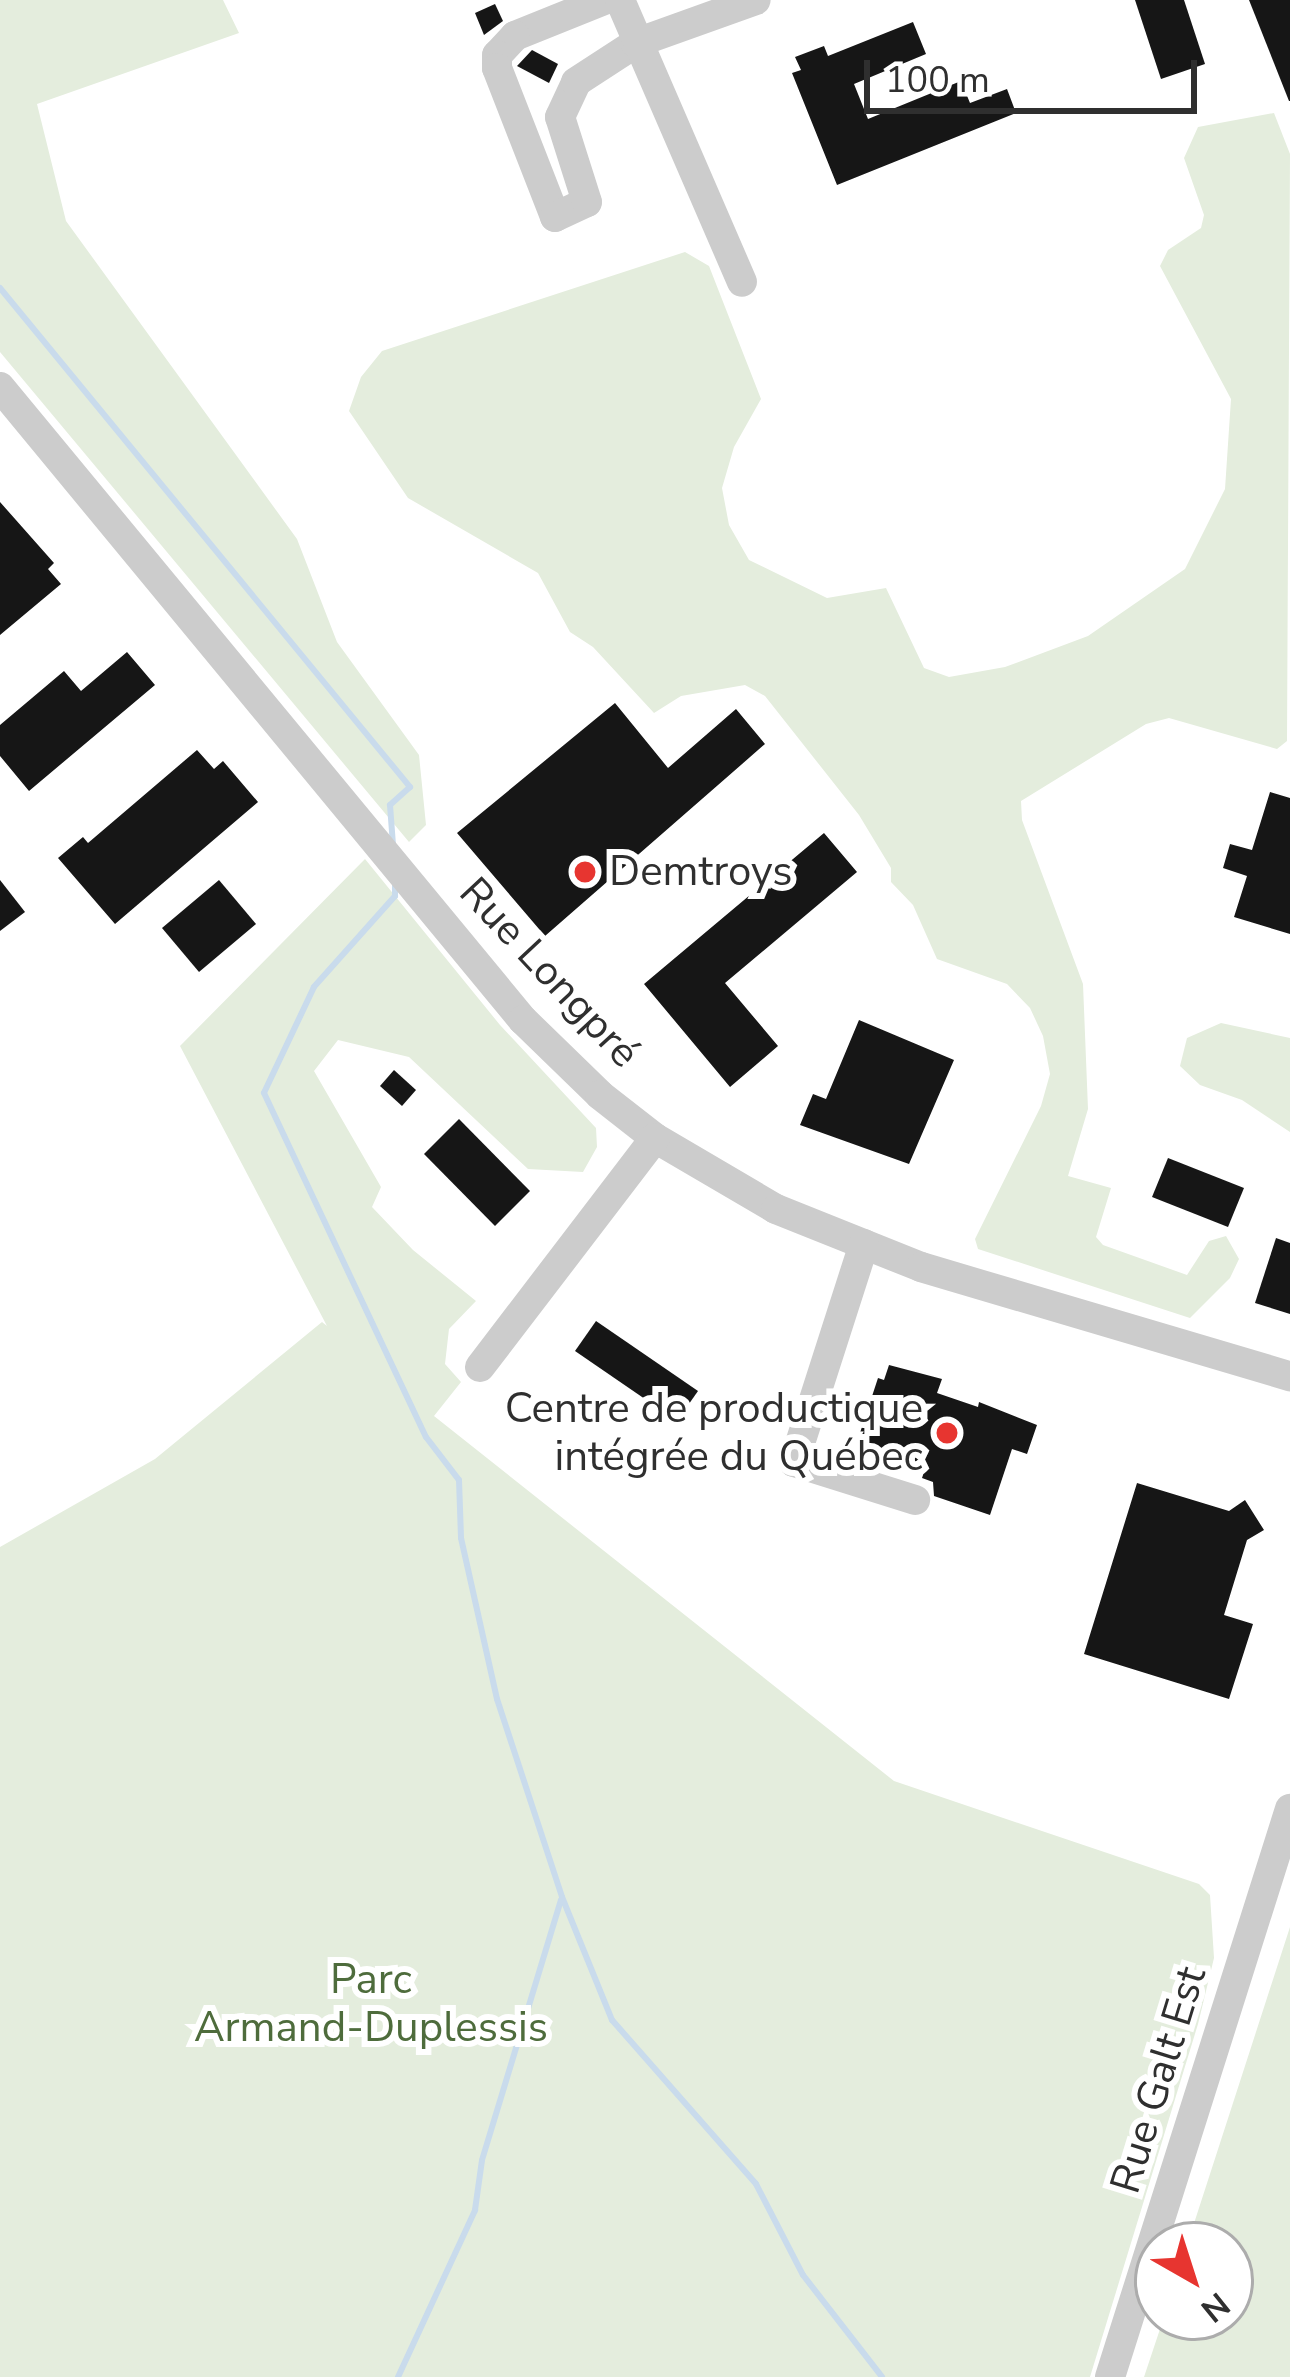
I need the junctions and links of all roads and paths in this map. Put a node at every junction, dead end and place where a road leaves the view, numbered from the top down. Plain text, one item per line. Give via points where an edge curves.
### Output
1 (604, 0) edge
2 (620, 0) edge
3 (756, 0) edge
4 (636, 43) junction
5 (560, 117) junction
6 (520, 132) junction
7 (742, 282) dead end
8 (0, 387) edge
9 (655, 1138) junction
10 (864, 1244) junction
11 (480, 1367) dead end
12 (1290, 1376) edge
13 (915, 1500) dead end
14 (1290, 1809) edge
15 (1111, 2377) edge

1 - 6 street via 502,47 497,68
2 - 4 street
3 - 4 street
4 - 5 street via 576,82
4 - 7 street
5 - 6 street
5 - 6 street via 588,196 560,216 550,213
8 - 9 street, Rue Longpré via 523,1020
9 - 10 street, Rue Longpré via 776,1209
9 - 11 street
10 - 12 street, Rue Longpré
10 - 13 street via 794,1462
14 - 15 street, Rue Galt Est

